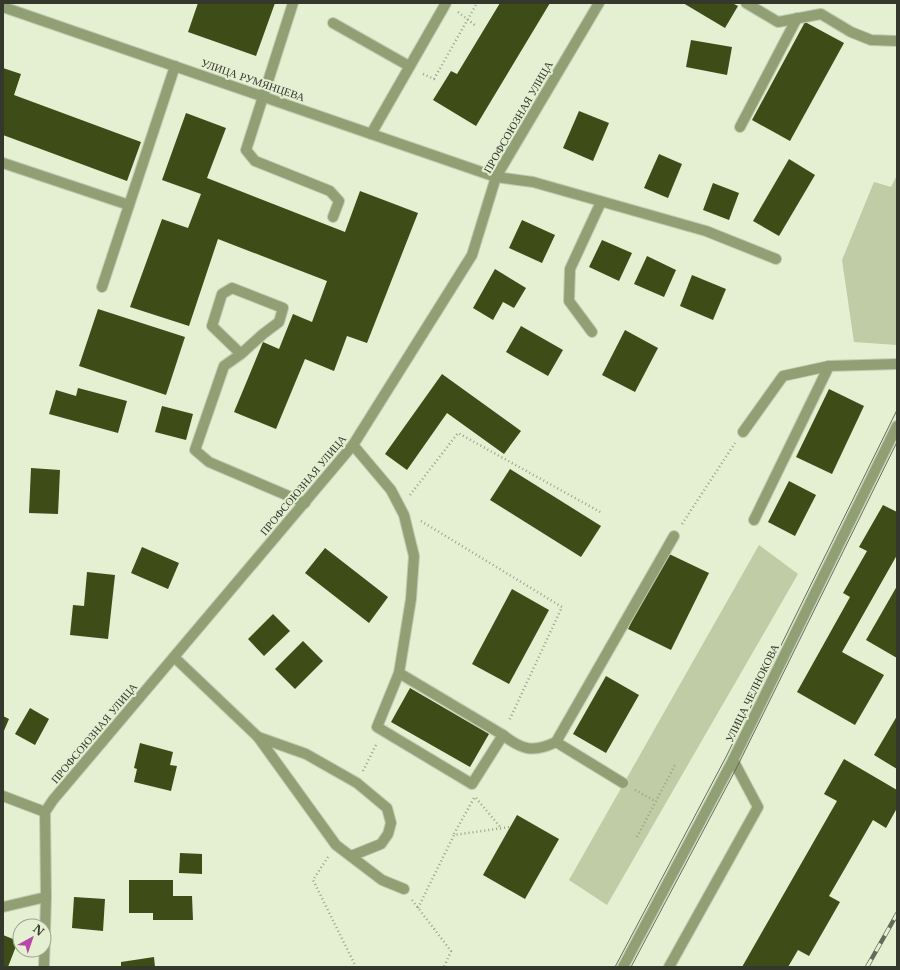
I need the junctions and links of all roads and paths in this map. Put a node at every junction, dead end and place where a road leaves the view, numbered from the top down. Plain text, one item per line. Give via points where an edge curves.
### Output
1 (293, 3) edge
2 (446, 3) edge
3 (477, 3) edge
4 (598, 3) edge
5 (746, 3) edge
6 (3, 7) edge
7 (457, 11) dead end
8 (797, 18) junction
9 (467, 19) junction
10 (333, 23) dead end
11 (476, 26) dead end
12 (897, 41) edge
13 (175, 66) junction
14 (410, 66) junction
15 (264, 97) junction
16 (740, 127) dead end
17 (371, 134) junction
18 (3, 163) edge
19 (496, 177) junction
20 (601, 202) junction
21 (129, 205) junction
22 (333, 217) dead end
23 (776, 260) dead end
24 (102, 287) dead end
25 (592, 332) dead end
26 (241, 354) junction
27 (897, 364) edge
28 (829, 366) junction
29 (897, 426) edge
30 (743, 432) joint
31 (354, 445) junction
32 (304, 503) junction
33 (400, 508) junction
34 (602, 513) dead end
35 (754, 520) dead end
36 (674, 536) joint
37 (174, 657) junction
38 (399, 673) junction
39 (503, 735) junction
40 (258, 737) junction
41 (556, 742) junction
42 (733, 760) junction
43 (675, 766) dead end
44 (623, 783) joint
45 (3, 796) edge
46 (475, 797) dead end
47 (656, 801) junction
48 (45, 812) junction
49 (510, 827) dead end
50 (501, 828) junction
51 (637, 837) dead end
52 (336, 845) junction
53 (351, 856) junction
54 (404, 889) joint
55 (46, 897) junction
56 (3, 907) edge
57 (418, 908) junction
58 (44, 967) edge
59 (356, 967) edge
60 (444, 967) edge
61 (623, 967) edge
62 (669, 967) edge

1 - 15 street
2 - 14 street
3 - 9 path
4 - 19 street, ПРОФСОЮЗНАЯ УЛИЦА
5 - 8 street via 778,22
6 - 13 street, УЛИЦА РУМЯНЦЕВА
7 - 9 path
8 - 12 street via 821,14 851,32 871,40
8 - 16 street
9 - 11 path
9 - 14 path via 434,79
10 - 14 street
13 - 15 street, УЛИЦА РУМЯНЦЕВА
13 - 21 street
14 - 17 street
15 - 17 street, УЛИЦА РУМЯНЦЕВА
15 - 22 street via 246,150 254,161 330,191 339,201
17 - 19 street, УЛИЦА РУМЯНЦЕВА
18 - 21 street
19 - 20 street, УЛИЦА РУМЯНЦЕВА via 533,182
19 - 31 street, ПРОФСОЮЗНАЯ УЛИЦА via 472,255
20 - 23 street, УЛИЦА РУМЯНЦЕВА via 706,231
20 - 25 street via 570,269 569,300
21 - 24 street
26 - 26 street via 279,322 283,308 232,288 222,294 212,326
26 - 32 street via 224,366 195,450 209,462
27 - 28 street
28 - 30 street via 783,376
28 - 35 street
29 - 42 street, УЛИЦА ЧЕЛНОКОВА
30 - 36 path
31 - 32 street, ПРОФСОЮЗНАЯ УЛИЦА
31 - 33 street via 391,490
32 - 37 street, ПРОФСОЮЗНАЯ УЛИЦА
33 - 34 path via 458,433
33 - 38 street via 414,556 411,599
33 - 39 path via 562,607
36 - 41 street
37 - 40 street
37 - 48 street, ПРОФСОЮЗНАЯ УЛИЦА
38 - 39 street
38 - 39 street via 377,727 465,780 472,784
39 - 41 street via 517,746 531,749
40 - 52 street
40 - 53 street via 306,754 357,783 387,808 391,824 381,844
41 - 44 street
42 - 61 street, УЛИЦА ЧЕЛНОКОВА
42 - 62 street via 758,807
43 - 47 path
44 - 47 path
45 - 48 street
46 - 50 path
47 - 51 path
48 - 55 street
49 - 50 path
50 - 57 path via 454,835
52 - 53 street
52 - 59 path via 313,880
53 - 54 street via 382,880
54 - 57 path
55 - 56 street
55 - 58 street
57 - 60 path via 452,951

